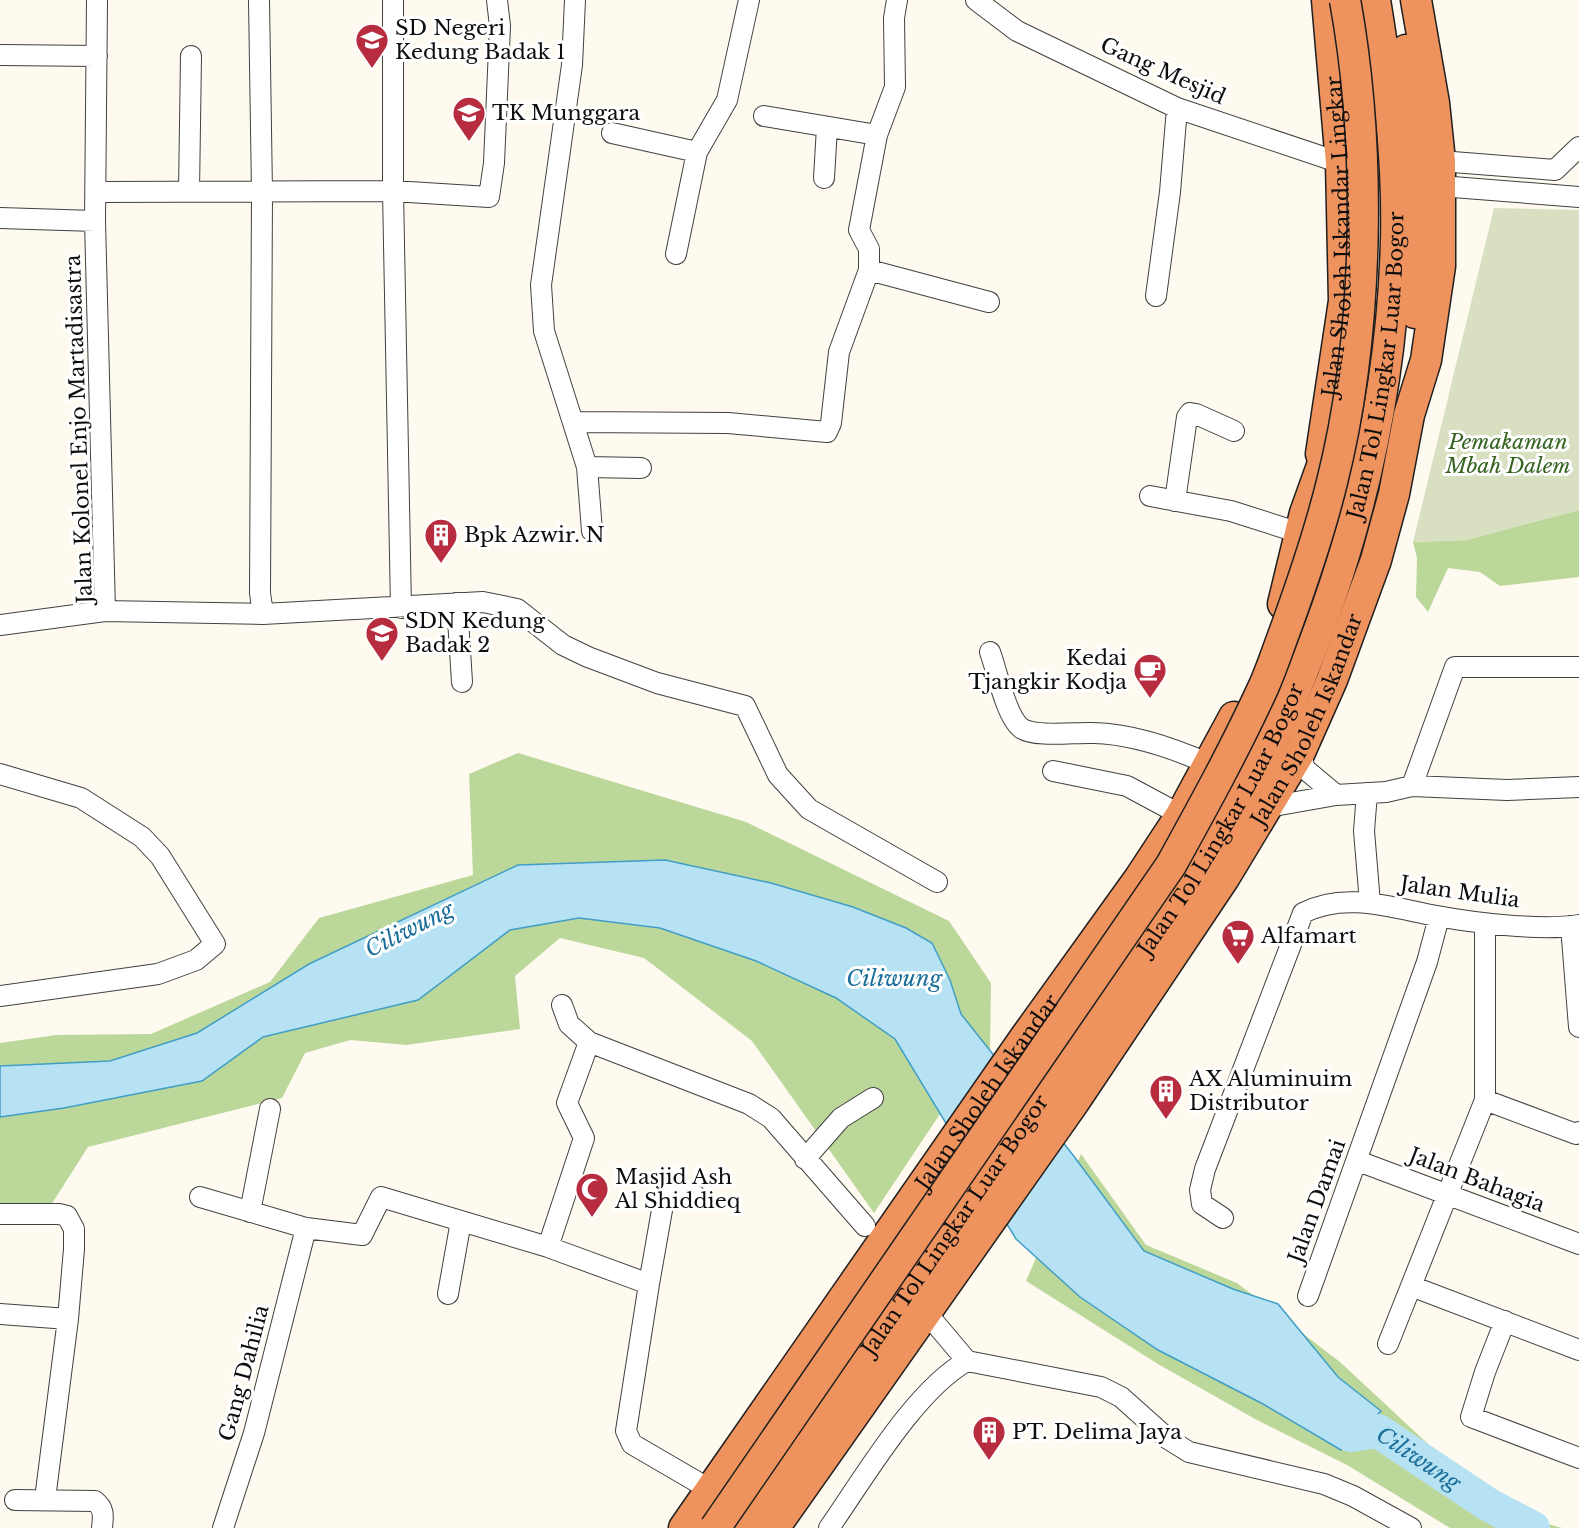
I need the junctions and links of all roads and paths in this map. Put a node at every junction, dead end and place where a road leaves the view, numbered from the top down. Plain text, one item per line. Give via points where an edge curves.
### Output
1 (97, 0) edge
2 (259, 0) edge
3 (393, 0) edge
4 (497, 0) edge
5 (575, 0) edge
6 (749, 0) edge
7 (897, 0) edge
8 (976, 0) edge
9 (1327, 0) edge
10 (1347, 0) edge
11 (1375, 0) edge
12 (1397, 0) edge
13 (1416, 0) edge
14 (0, 55) edge
15 (97, 56) junction
16 (191, 56) dead end
17 (1177, 108) junction
18 (764, 116) dead end
19 (827, 127) junction
20 (612, 133) dead end
21 (877, 135) junction
22 (1579, 147) edge
23 (697, 152) junction
24 (1341, 163) junction
25 (1440, 173) junction
26 (824, 178) dead end
27 (189, 191) junction
28 (393, 191) junction
29 (98, 192) junction
30 (262, 193) junction
31 (1579, 197) edge
32 (0, 218) edge
33 (96, 221) junction
34 (676, 254) dead end
35 (869, 270) junction
36 (1156, 296) dead end
37 (989, 302) dead end
38 (1409, 416) junction
39 (574, 422) junction
40 (1234, 431) dead end
41 (587, 467) junction
42 (641, 468) dead end
43 (1319, 472) junction
44 (1150, 496) dead end
45 (1175, 501) junction
46 (592, 531) dead end
47 (1300, 533) junction
48 (457, 603) junction
49 (401, 608) junction
50 (105, 611) junction
51 (263, 614) junction
52 (0, 625) edge
53 (990, 652) dead end
54 (1579, 667) edge
55 (462, 682) dead end
56 (1300, 752) junction
57 (1209, 764) junction
58 (1053, 771) dead end
59 (0, 774) edge
60 (1412, 786) junction
61 (1579, 787) edge
62 (1367, 793) junction
63 (1336, 795) junction
64 (1268, 807) junction
65 (1181, 814) junction
66 (937, 882) dead end
67 (1370, 903) junction
68 (1439, 916) junction
69 (1485, 924) junction
70 (1575, 926) edge
71 (0, 996) edge
72 (562, 1005) dead end
73 (1579, 1027) edge
74 (589, 1042) junction
75 (873, 1098) dead end
76 (1485, 1100) junction
77 (270, 1109) dead end
78 (1579, 1132) edge
79 (805, 1159) junction
80 (1358, 1161) junction
81 (695, 1194) dead end
82 (1448, 1196) junction
83 (200, 1197) dead end
84 (250, 1212) junction
85 (0, 1214) edge
86 (1223, 1218) dead end
87 (461, 1221) junction
88 (865, 1226) dead end
89 (306, 1228) junction
90 (1579, 1244) edge
91 (549, 1247) junction
92 (649, 1284) junction
93 (1411, 1286) junction
94 (448, 1294) dead end
95 (1308, 1296) dead end
96 (924, 1310) junction
97 (0, 1314) edge
98 (68, 1319) junction
99 (1505, 1321) junction
100 (1388, 1344) dead end
101 (1579, 1350) edge
102 (967, 1361) junction
103 (1579, 1458) edge
104 (711, 1490) junction
105 (45, 1499) junction
106 (15, 1500) dead end
107 (102, 1528) edge
108 (223, 1528) edge
109 (684, 1528) edge
110 (715, 1528) edge
111 (746, 1528) edge
112 (774, 1528) edge
113 (829, 1528) edge
114 (1411, 1528) edge

1 - 15 street, Jalan Kolonel Enjo Martadisastra
2 - 30 street
3 - 28 street
4 - 28 street via 494,163 489,196
5 - 39 street via 572,65 541,285 544,331
6 - 23 street via 727,100
7 - 21 street via 895,87
8 - 17 street, Gang Mesjid via 1017,31
9 - 24 highway, Jalan Sholeh Iskandar Lingkar
10 - 43 highway via 1358,35 1370,194 1359,367
10 - 110 highway, Jalan Tol Lingkar Luar Bogor, bridge via 1363,163 1363,239 1350,384 1333,480 1309,566 1264,686 1171,866
11 - 111 highway, Jalan Tol Lingkar Luar Bogor via 1394,163 1396,239 1390,328 1380,403 1358,506 1327,612 1289,704 1245,793 1193,881
12 - 38 highway via 1419,177 1419,258
13 - 25 highway via 1434,103
14 - 15 street
15 - 29 street, Jalan Kolonel Enjo Martadisastra
16 - 27 street
17 - 24 street, Gang Mesjid
17 - 36 street
18 - 19 street
19 - 21 street
19 - 26 street
20 - 23 street
21 - 35 street via 859,230 869,249
22 - 25 street via 1556,170
23 - 34 street
24 - 43 highway, Jalan Sholeh Iskandar Lingkar via 1344,301
25 - 31 street
25 - 38 highway via 1440,266 1426,360
27 - 29 street
27 - 30 street
28 - 30 street
28 - 49 street
29 - 33 street, Jalan Kolonel Enjo Martadisastra
30 - 51 street
32 - 33 street
33 - 50 street, Jalan Kolonel Enjo Martadisastra
35 - 37 street
35 - 39 street via 839,352 827,432 728,423
38 - 56 highway, Jalan Sholeh Iskandar via 1376,560 1344,650
39 - 41 street
40 - 45 street via 1196,414 1187,417
41 - 42 street
41 - 46 street
43 - 47 highway, Jalan Sholeh Iskandar
44 - 45 street
45 - 47 street via 1231,511
47 - 57 highway, Jalan Sholeh Iskandar via 1269,645
48 - 49 street, Jalan Kolonel Enjo Martadisastra
48 - 55 street
48 - 66 street, Jalan Kolonel Enjo Martadisastra via 483,602 517,609 564,645 588,657 657,683 745,706 778,775 809,809
49 - 51 street, Jalan Kolonel Enjo Martadisastra
50 - 51 street, Jalan Kolonel Enjo Martadisastra
50 - 52 street
53 - 57 street via 1013,720 1029,732 1126,737 1180,751
54 - 60 street via 1455,667
56 - 63 street via 1305,769
56 - 64 highway, Jalan Sholeh Iskandar
57 - 65 highway, Jalan Sholeh Iskandar
58 - 65 street via 1127,786
59 - 71 street via 81,798 142,837 160,856 215,944 196,960 158,974
60 - 61 street via 1507,790
60 - 62 street
62 - 63 street
62 - 67 street via 1364,831
63 - 64 street
64 - 96 highway, Jalan Sholeh Iskandar via 1074,1102
65 - 104 highway, Jalan Sholeh Iskandar via 1082,962 1024,1039
67 - 68 street, Jalan Mulia
67 - 86 street, Jalan Mulia via 1320,904 1303,913 1295,929 1200,1190 1202,1204
68 - 69 street, Jalan Mulia
68 - 80 street, Jalan Damai via 1427,962
69 - 70 street, Jalan Mulia
69 - 76 street
70 - 73 street
72 - 74 street via 570,1024
74 - 79 street via 749,1104 771,1118
74 - 91 street via 567,1102 584,1138
75 - 79 street via 841,1118
76 - 78 street
76 - 82 street
77 - 84 street
79 - 88 street
80 - 82 street, Jalan Bahagia
80 - 95 street, Jalan Damai
81 - 92 street via 669,1190 665,1193
82 - 90 street, Jalan Bahagia
82 - 93 street
83 - 84 street
84 - 89 street
85 - 98 street via 59,1214 72,1221 74,1248
87 - 89 street via 381,1197 362,1235
87 - 91 street
87 - 94 street
89 - 108 street, Gang Dahilia via 254,1433
91 - 92 street
92 - 104 street via 626,1431 632,1444
93 - 99 street
93 - 100 street
96 - 102 street
96 - 112 highway, Jalan Sholeh Iskandar
97 - 98 street
98 - 105 street
99 - 101 street
99 - 103 street via 1471,1417
102 - 113 street via 950,1371 928,1394
102 - 114 street via 1101,1387 1121,1397 1168,1439 1189,1452 1324,1484
104 - 109 highway, Jalan Sholeh Iskandar
105 - 106 street
105 - 107 street via 95,1502 102,1506

